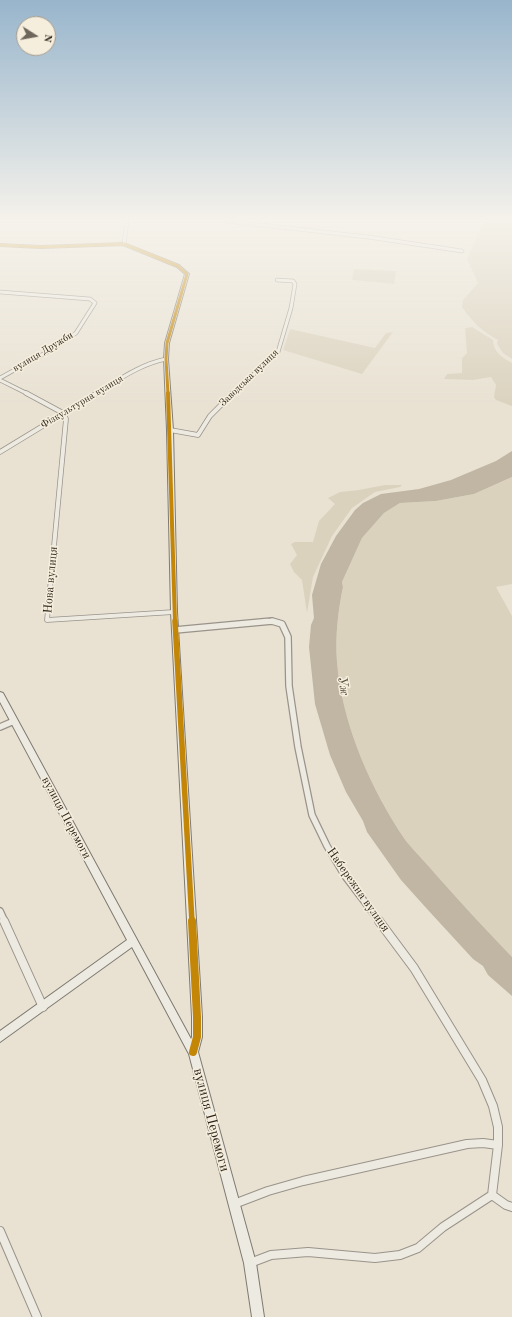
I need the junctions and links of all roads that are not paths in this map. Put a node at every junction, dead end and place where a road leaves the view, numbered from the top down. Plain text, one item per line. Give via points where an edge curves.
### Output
1 (185, 282) edge
2 (295, 282) edge
3 (0, 292) edge
4 (166, 359) junction
5 (0, 379) edge
6 (64, 414) junction
7 (170, 430) junction
8 (0, 452) edge
9 (174, 612) junction
10 (175, 630) junction
11 (0, 695) edge
12 (14, 721) junction
13 (0, 727) edge
14 (0, 911) edge
15 (133, 942) junction
16 (42, 1007) junction
17 (0, 1037) edge
18 (193, 1052) junction
19 (498, 1144) junction
20 (492, 1195) junction
21 (234, 1204) junction
22 (512, 1207) edge
23 (0, 1231) edge
24 (250, 1263) junction
25 (37, 1317) edge
26 (258, 1317) edge

1 - 4 street via 167,343
2 - 7 street, Заводська вулиця via 291,308 278,352 210,416 198,435
3 - 5 street, вулиця Дружби via 90,299 95,303 76,333
4 - 6 street, Фізкультурна вулиця via 137,369
4 - 7 street
5 - 6 street
6 - 8 street, Фізкультурна вулиця
6 - 9 street, Нова вулиця via 66,419 47,620
7 - 9 street
9 - 10 street
10 - 18 street via 197,1017 197,1037
10 - 19 street, Набережна вулиця via 272,621 282,624 288,637 289,686 312,815 345,876 414,968 482,1080 493,1106 498,1127
11 - 12 street, вулиця Перемоги
12 - 13 street
12 - 15 street, вулиця Перемоги
14 - 16 street
15 - 16 street
15 - 18 street, вулиця Перемоги
16 - 17 street
18 - 21 street, вулиця Перемоги
19 - 20 street, Набережна вулиця
19 - 21 street via 468,1144 367,1166 274,1188
20 - 22 street
20 - 24 street via 443,1227 418,1248 400,1255 376,1258 308,1252 271,1255
21 - 24 street, вулиця Перемоги
23 - 25 street
24 - 26 street, вулиця Перемоги

